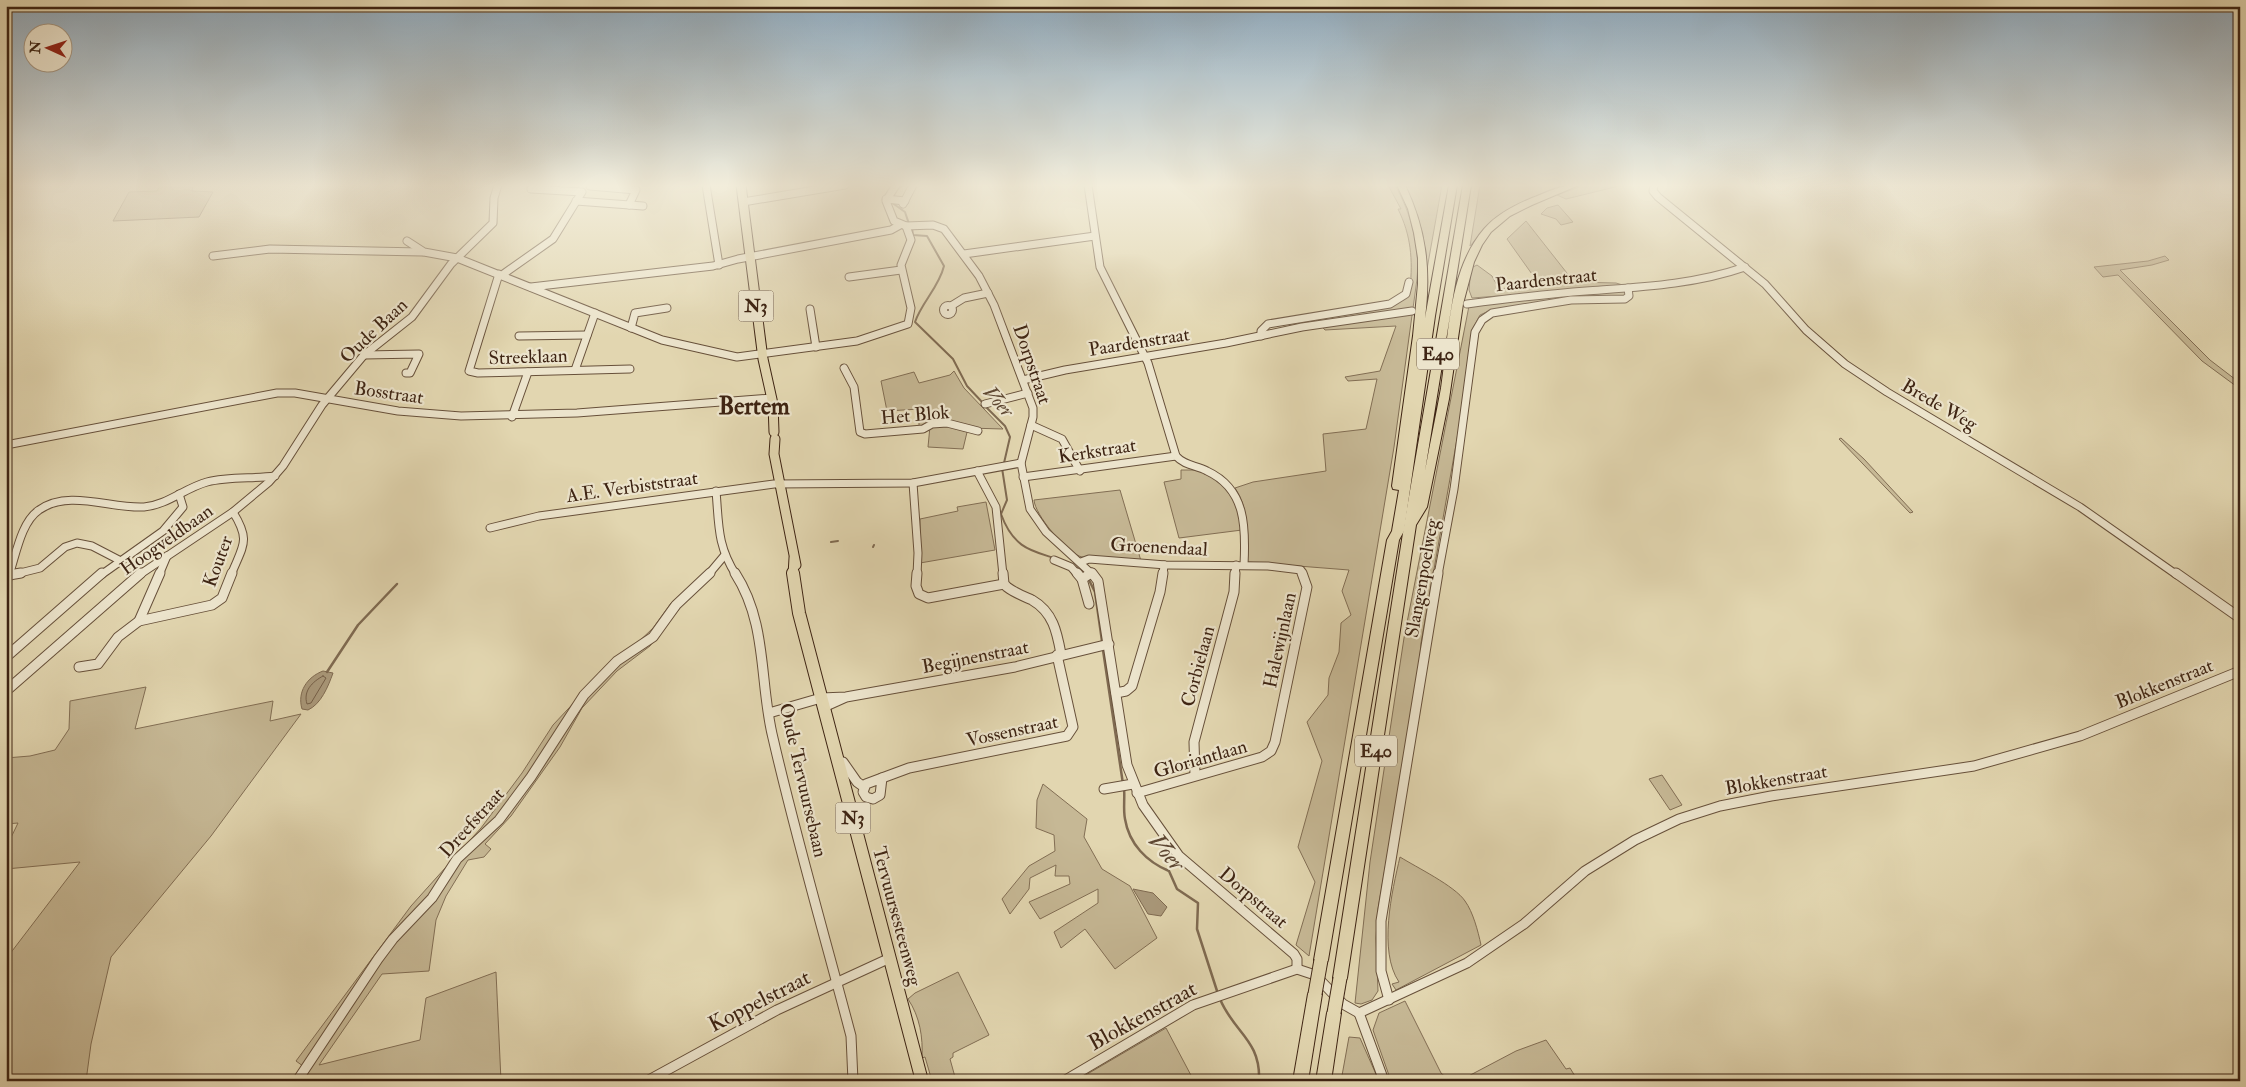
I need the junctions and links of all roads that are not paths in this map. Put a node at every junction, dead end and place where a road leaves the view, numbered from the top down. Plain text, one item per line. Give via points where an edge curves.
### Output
1 (479, 236) edge
2 (555, 236) edge
3 (714, 236) edge
4 (747, 236) edge
5 (862, 236) edge
6 (909, 236) edge
7 (949, 236) edge
8 (1095, 236) joint
9 (1420, 236) edge
10 (1445, 236) edge
11 (1459, 236) edge
12 (1484, 236) edge
13 (1706, 236) edge
14 (407, 241) dead end
15 (424, 252) junction
16 (964, 254) junction
17 (214, 256) dead end
18 (457, 258) junction
19 (750, 258) junction
20 (719, 265) junction
21 (1745, 267) junction
22 (901, 270) junction
23 (500, 275) junction
24 (849, 277) dead end
25 (1409, 282) dead end
26 (530, 287) junction
27 (1628, 288) junction
28 (988, 292) junction
29 (1467, 304) dead end
30 (952, 306) dead end
31 (668, 308) dead end
32 (810, 309) dead end
33 (1412, 311) dead end
34 (595, 314) junction
35 (632, 328) junction
36 (518, 336) dead end
37 (587, 336) junction
38 (1261, 336) junction
39 (816, 347) junction
40 (364, 355) junction
41 (763, 355) junction
42 (1145, 356) junction
43 (844, 368) dead end
44 (630, 369) dead end
45 (575, 370) junction
46 (528, 372) junction
47 (406, 373) dead end
48 (1023, 380) junction
49 (1028, 393) junction
50 (769, 398) junction
51 (327, 399) junction
52 (985, 404) dead end
53 (512, 417) junction
54 (1031, 425) junction
55 (978, 431) dead end
56 (6, 445) edge
57 (1176, 456) junction
58 (1021, 463) junction
59 (977, 470) junction
60 (1080, 471) junction
61 (275, 476) junction
62 (1023, 477) junction
63 (260, 479) junction
64 (269, 482) junction
65 (780, 483) junction
66 (913, 483) junction
67 (716, 492) junction
68 (179, 494) junction
69 (233, 512) junction
70 (1412, 524) junction
71 (490, 528) dead end
72 (1393, 540) junction
73 (167, 556) junction
74 (724, 556) junction
75 (119, 560) junction
76 (1054, 560) dead end
77 (1080, 562) junction
78 (1164, 565) junction
79 (1240, 565) junction
80 (1087, 576) junction
81 (8, 578) edge
82 (1004, 584) junction
83 (1089, 604) dead end
84 (2240, 618) edge
85 (139, 621) junction
86 (1105, 645) junction
87 (1059, 655) junction
88 (6, 657) edge
89 (79, 667) dead end
90 (2240, 671) edge
91 (6, 692) edge
92 (1116, 692) junction
93 (822, 703) junction
94 (769, 713) junction
95 (1271, 751) joint
96 (838, 763) junction
97 (1195, 775) junction
98 (882, 778) junction
99 (1126, 785) junction
100 (864, 787) junction
101 (1104, 788) dead end
102 (1137, 793) junction
103 (890, 958) junction
104 (1297, 969) junction
105 (836, 982) junction
106 (1389, 1000) junction
107 (1359, 1013) junction
108 (297, 1081) edge
109 (647, 1081) edge
110 (853, 1081) edge
111 (922, 1081) edge
112 (1064, 1081) edge
113 (1300, 1081) edge
114 (1323, 1081) edge
115 (1384, 1081) edge

1 - 18 street, Oude Baan
2 - 23 street
3 - 20 street
4 - 19 main road, Tervuursesteenweg / N3
5 - 19 street, Dorpstraat
6 - 22 street via 911,240 902,259
7 - 16 street, Dorpstraat
8 - 16 street
8 - 42 street via 1100,267
9 - 72 highway via 1424,273 1391,530
10 - 72 highway, E40 via 1398,531
11 - 70 highway, E40
12 - 70 highway via 1472,252 1461,296 1422,508
13 - 21 street, Brede Weg
14 - 15 street
15 - 17 street via 270,249
15 - 18 street
16 - 28 street, Dorpstraat
18 - 23 street
18 - 40 street, Oude Baan via 412,317
19 - 20 street, Dorpstraat
19 - 41 main road, Tervuursesteenweg / N3
20 - 26 street, Dorpstraat
21 - 27 street, Paardenstraat via 1696,282
21 - 84 street, Brede Weg via 1781,300 1806,330 1845,364 2080,507
22 - 24 street
22 - 39 street via 911,308 908,324 857,341
23 - 26 street
23 - 46 street, Streeklaan via 469,368 478,373
25 - 38 street, Paardenstraat via 1406,294 1390,304 1268,324 1261,331
26 - 34 street
27 - 29 street, Paardenstraat
27 - 106 street, Slangenpoelweg via 1629,296 1625,299 1571,300 1492,313 1482,320 1475,332 1454,489 1427,629 1381,921 1381,972
28 - 30 street via 964,298
28 - 48 street, Dorpstraat
31 - 35 street via 635,313
32 - 39 street
33 - 38 street, Paardenstraat
34 - 35 street
34 - 37 street
35 - 41 street via 662,340 720,354 741,357
36 - 37 street
37 - 45 street
38 - 42 street, Paardenstraat
39 - 41 street
40 - 47 street via 419,354 410,373
40 - 51 street, Oude Baan
41 - 50 main road, Tervuursesteenweg / N3
42 - 48 street, Paardenstraat
42 - 57 street
43 - 55 street, Het Blok via 854,387 860,432 922,429 932,424 947,423
44 - 45 street, Streeklaan
45 - 46 street, Streeklaan
46 - 53 street
48 - 49 street, Dorpstraat
49 - 52 street
49 - 54 street, Dorpstraat via 1033,412
50 - 53 street, Bosstraat
50 - 65 main road, Tervuursesteenweg / N3
51 - 53 street, Bosstraat via 410,413
51 - 56 street, Bosstraat via 295,393 256,396
51 - 61 street, Hoogveldbaan
54 - 58 street, Dorpstraat
54 - 60 street via 1062,439
57 - 60 street, Kerkstraat
57 - 79 street, Corbielaan via 1184,465 1199,468 1223,480 1239,499 1245,535
58 - 59 street, A.E. Verbiststraat
58 - 62 street, Dorpstraat
59 - 66 street, A.E. Verbiststraat
59 - 82 street via 996,507
60 - 62 street, Kerkstraat
61 - 63 street
61 - 64 street, Hoogveldbaan
62 - 77 street, Dorpstraat via 1036,521
63 - 64 street
63 - 68 street via 219,479
64 - 69 street, Hoogveldbaan
65 - 66 street, A.E. Verbiststraat
65 - 67 street, A.E. Verbiststraat
65 - 93 main road, Tervuursesteenweg / N3 via 794,558 793,576 800,616
66 - 82 street via 919,594 937,597
67 - 71 street, A.E. Verbiststraat via 539,516
67 - 74 street, Oude Tervuursebaan via 717,527
68 - 75 street via 183,507 169,527
68 - 81 street via 146,507 85,501 45,507 32,518
69 - 73 street, Hoogveldbaan
69 - 85 street, Kouter via 243,528 245,540 222,598 212,605
70 - 114 highway, E40, bridge
72 - 113 highway, E40, bridge
73 - 85 street, Kouter
73 - 91 street, Hoogveldbaan via 140,574
74 - 94 street, Oude Tervuursebaan via 740,581 759,631
74 - 108 street, Dreefstraat via 676,605 653,637 616,662 584,695 499,820 457,859 432,898 372,966
75 - 81 street via 85,543 77,543 68,546 40,568
75 - 88 street
76 - 80 street, Dorpstraat
77 - 78 street, Groenendaal via 1089,559
77 - 80 street, Dorpstraat
78 - 79 street, Groenendaal
78 - 92 street via 1160,592 1132,686 1126,691
79 - 95 street, Halewijnlaan via 1301,570 1307,587
79 - 97 street, Corbielaan via 1194,742
80 - 83 street
80 - 86 street, Dorpstraat via 1100,587
82 - 87 street, Vossenstraat via 1048,612 1054,624
85 - 89 street, Kouter via 118,637 98,664
86 - 87 street, Begijnenstraat
86 - 92 street, Dorpstraat
87 - 93 street, Begijnenstraat via 1015,668
87 - 98 street, Vossenstraat via 1073,727 1067,736 917,766
90 - 106 street, Blokkenstraat via 2080,736 1974,766 1771,796 1720,806 1679,819 1634,840 1586,871 1524,924 1484,952
92 - 99 street, Dorpstraat
93 - 94 street, Begijnenstraat
93 - 96 main road, Tervuursesteenweg / N3
94 - 105 street, Oude Tervuursebaan via 772,736
95 - 97 street, Gloriantlaan
96 - 100 street via 843,762 855,781
96 - 103 main road, Tervuursesteenweg / N3
97 - 102 street, Gloriantlaan
98 - 100 street, Vossenstraat
98 - 100 street via 881,793 875,798 866,797
99 - 101 street
99 - 102 street, Dorpstraat
102 - 104 street, Dorpstraat via 1176,853 1294,954
103 - 105 street, Koppelstraat
103 - 111 main road, Tervuursesteenweg / N3
104 - 107 street via 1312,973 1351,1010
104 - 112 street, Blokkenstraat via 1183,1010
105 - 109 street, Koppelstraat via 777,1010
105 - 110 street, Oude Tervuursebaan via 851,1036
106 - 107 street, Blokkenstraat
107 - 115 street

